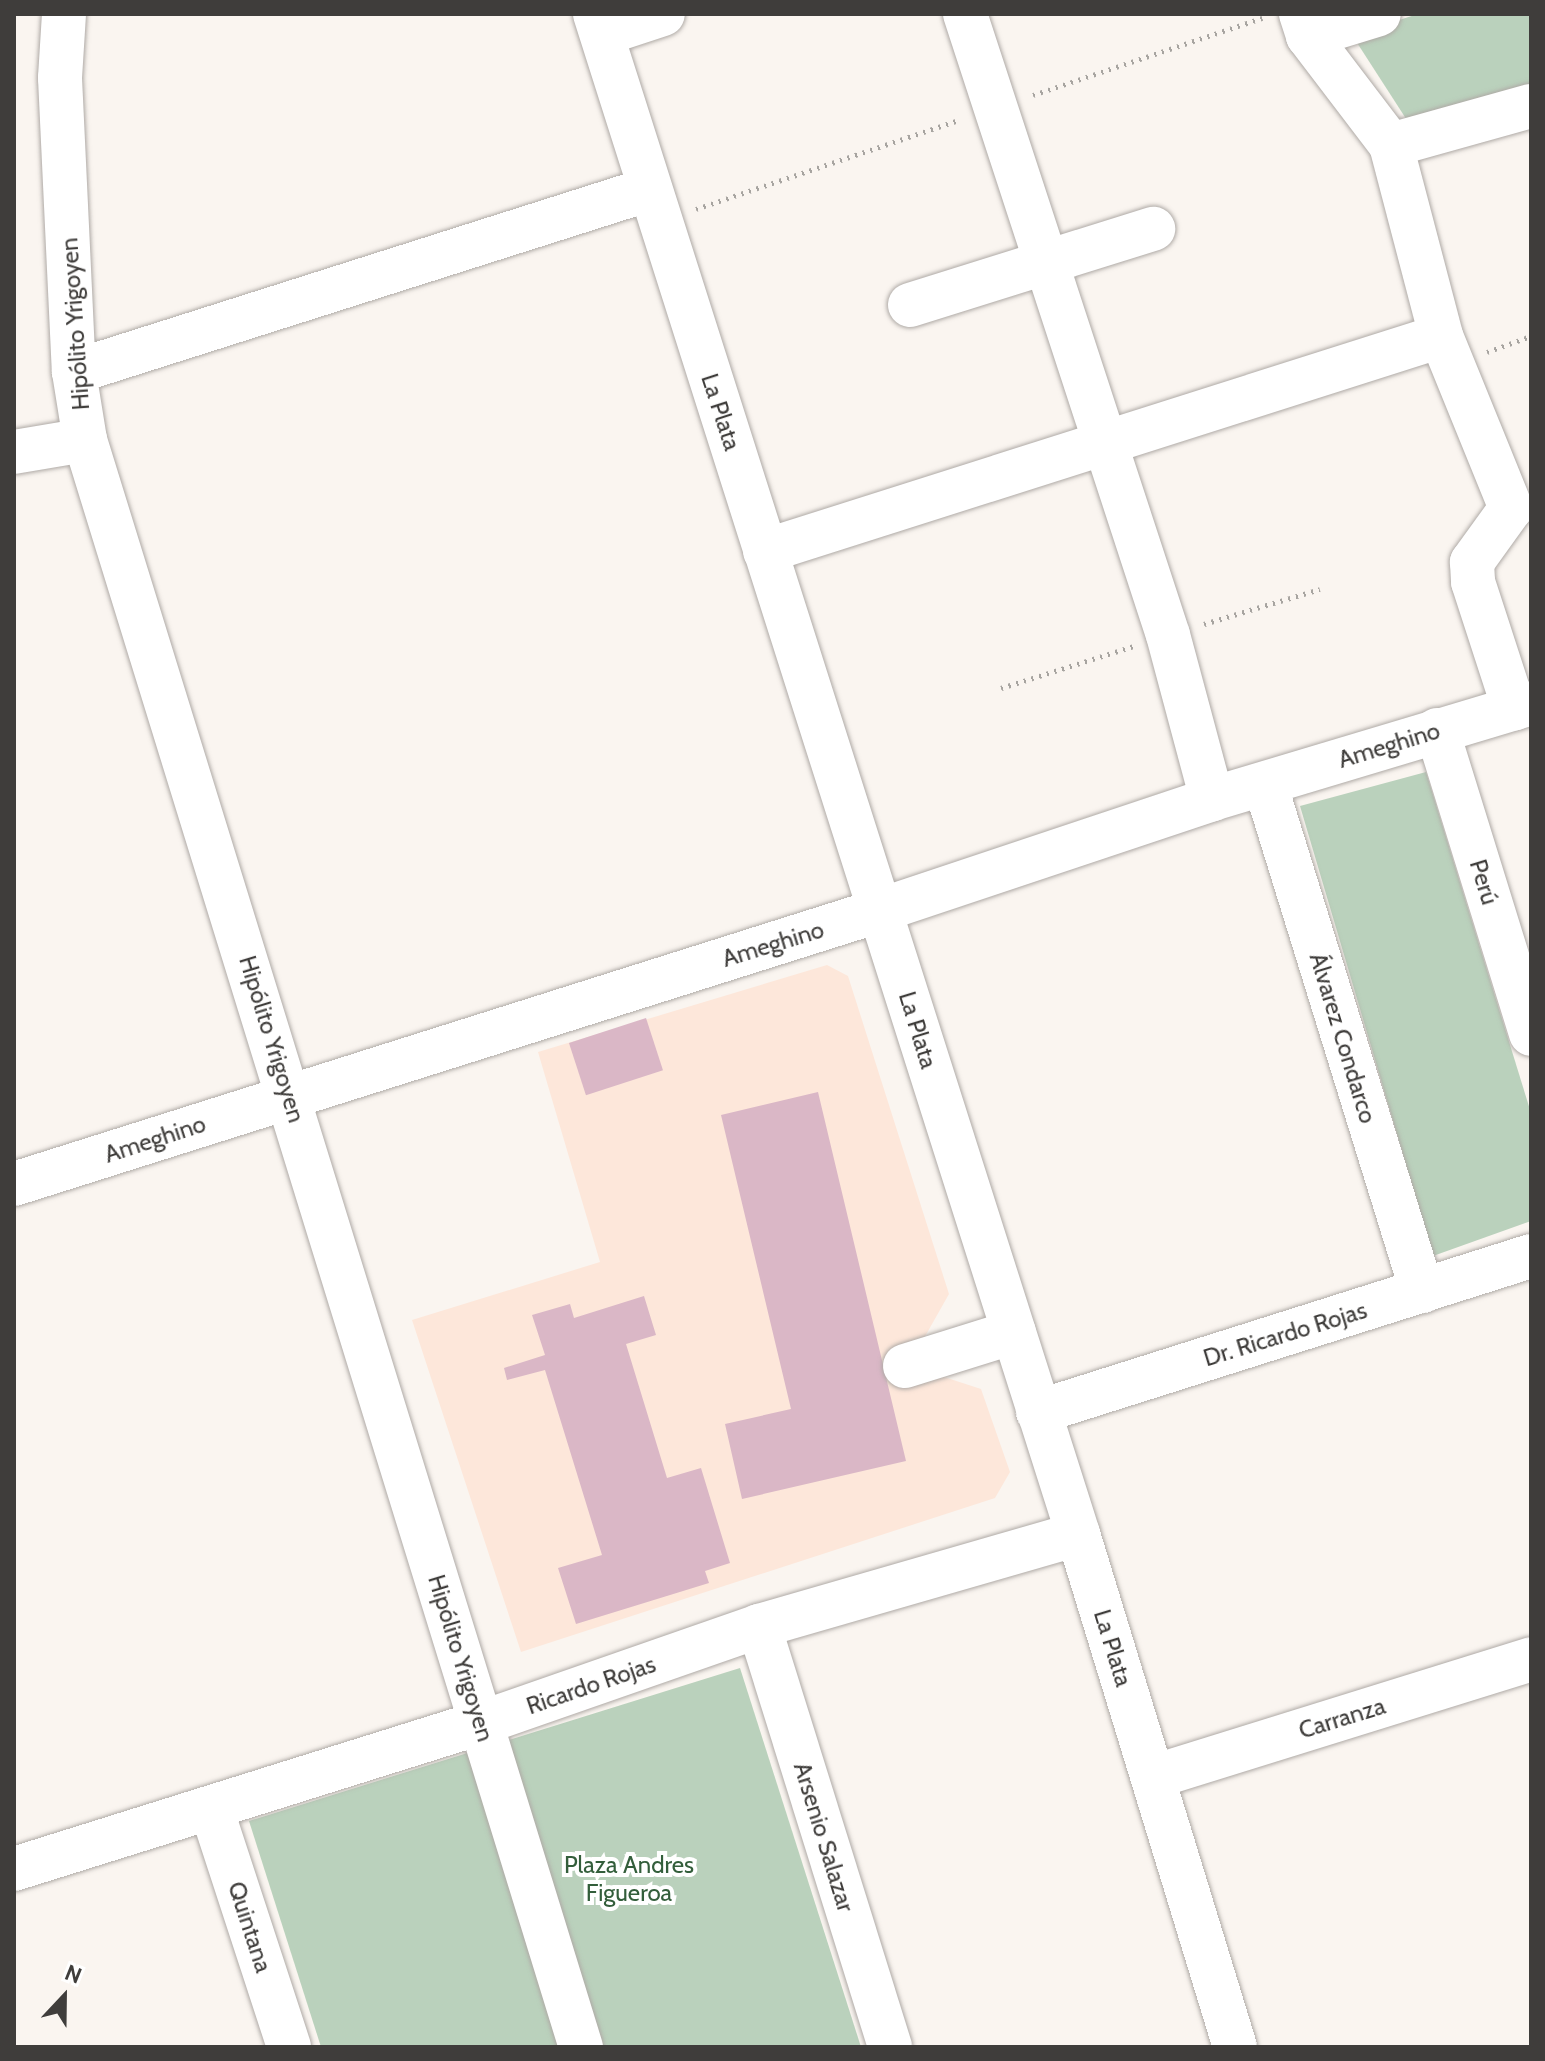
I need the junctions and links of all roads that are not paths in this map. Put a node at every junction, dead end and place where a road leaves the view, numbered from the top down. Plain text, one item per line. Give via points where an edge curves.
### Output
1 (64, 14) edge
2 (663, 14) edge
3 (965, 14) edge
4 (1379, 14) edge
5 (599, 24) edge
6 (1304, 25) edge
7 (1531, 106) edge
8 (1391, 145) junction
9 (650, 189) junction
10 (1153, 229) dead end
11 (1047, 262) junction
12 (910, 305) dead end
13 (1441, 336) junction
14 (74, 372) junction
15 (85, 440) junction
16 (1108, 443) junction
17 (14, 452) edge
18 (765, 551) junction
19 (1523, 706) edge
20 (1437, 730) junction
21 (1265, 784) junction
22 (1212, 799) junction
23 (881, 910) junction
24 (1531, 1034) edge
25 (290, 1096) junction
26 (14, 1184) edge
27 (1531, 1256) edge
28 (1422, 1291) junction
29 (1014, 1332) junction
30 (905, 1366) dead end
31 (1038, 1412) junction
32 (1078, 1534) junction
33 (759, 1626) junction
34 (1531, 1659) edge
35 (481, 1723) junction
36 (1153, 1777) junction
37 (211, 1808) junction
38 (14, 1869) edge
39 (289, 2047) edge
40 (581, 2047) edge
41 (890, 2047) edge
42 (1235, 2047) edge

1 - 14 street, Hipólito Yrigoyen via 60,78
2 - 5 street
3 - 11 street
4 - 6 street
5 - 9 street, La Plata
6 - 8 street
7 - 8 street
8 - 13 street
9 - 14 street
9 - 18 street, La Plata
10 - 11 street
11 - 12 street
11 - 16 street
13 - 16 street
13 - 19 street via 1511,508 1472,562 1473,582
14 - 15 street, Hipólito Yrigoyen
15 - 17 street
15 - 25 street, Hipólito Yrigoyen
16 - 18 street
16 - 22 street
18 - 23 street, La Plata
19 - 20 street, Ameghino
20 - 21 street, Ameghino
20 - 24 street, Perú
21 - 22 street, Ameghino
21 - 28 street, Álvarez Condarco
22 - 23 street, Ameghino
23 - 25 street, Ameghino
23 - 29 street, La Plata
25 - 26 street, Ameghino
25 - 35 street, Hipólito Yrigoyen
27 - 28 street, Dr. Ricardo Rojas
28 - 31 street, Dr. Ricardo Rojas
29 - 30 street
29 - 31 street, La Plata
31 - 32 street, La Plata
32 - 33 street, Ricardo Rojas
32 - 36 street, La Plata
33 - 35 street, Ricardo Rojas
33 - 41 street, Arsenio Salazar
34 - 36 street, Carranza
35 - 37 street, Ricardo Rojas
35 - 40 street, Hipólito Yrigoyen
36 - 42 street, La Plata
37 - 38 street, Ricardo Rojas
37 - 39 street, Quintana

